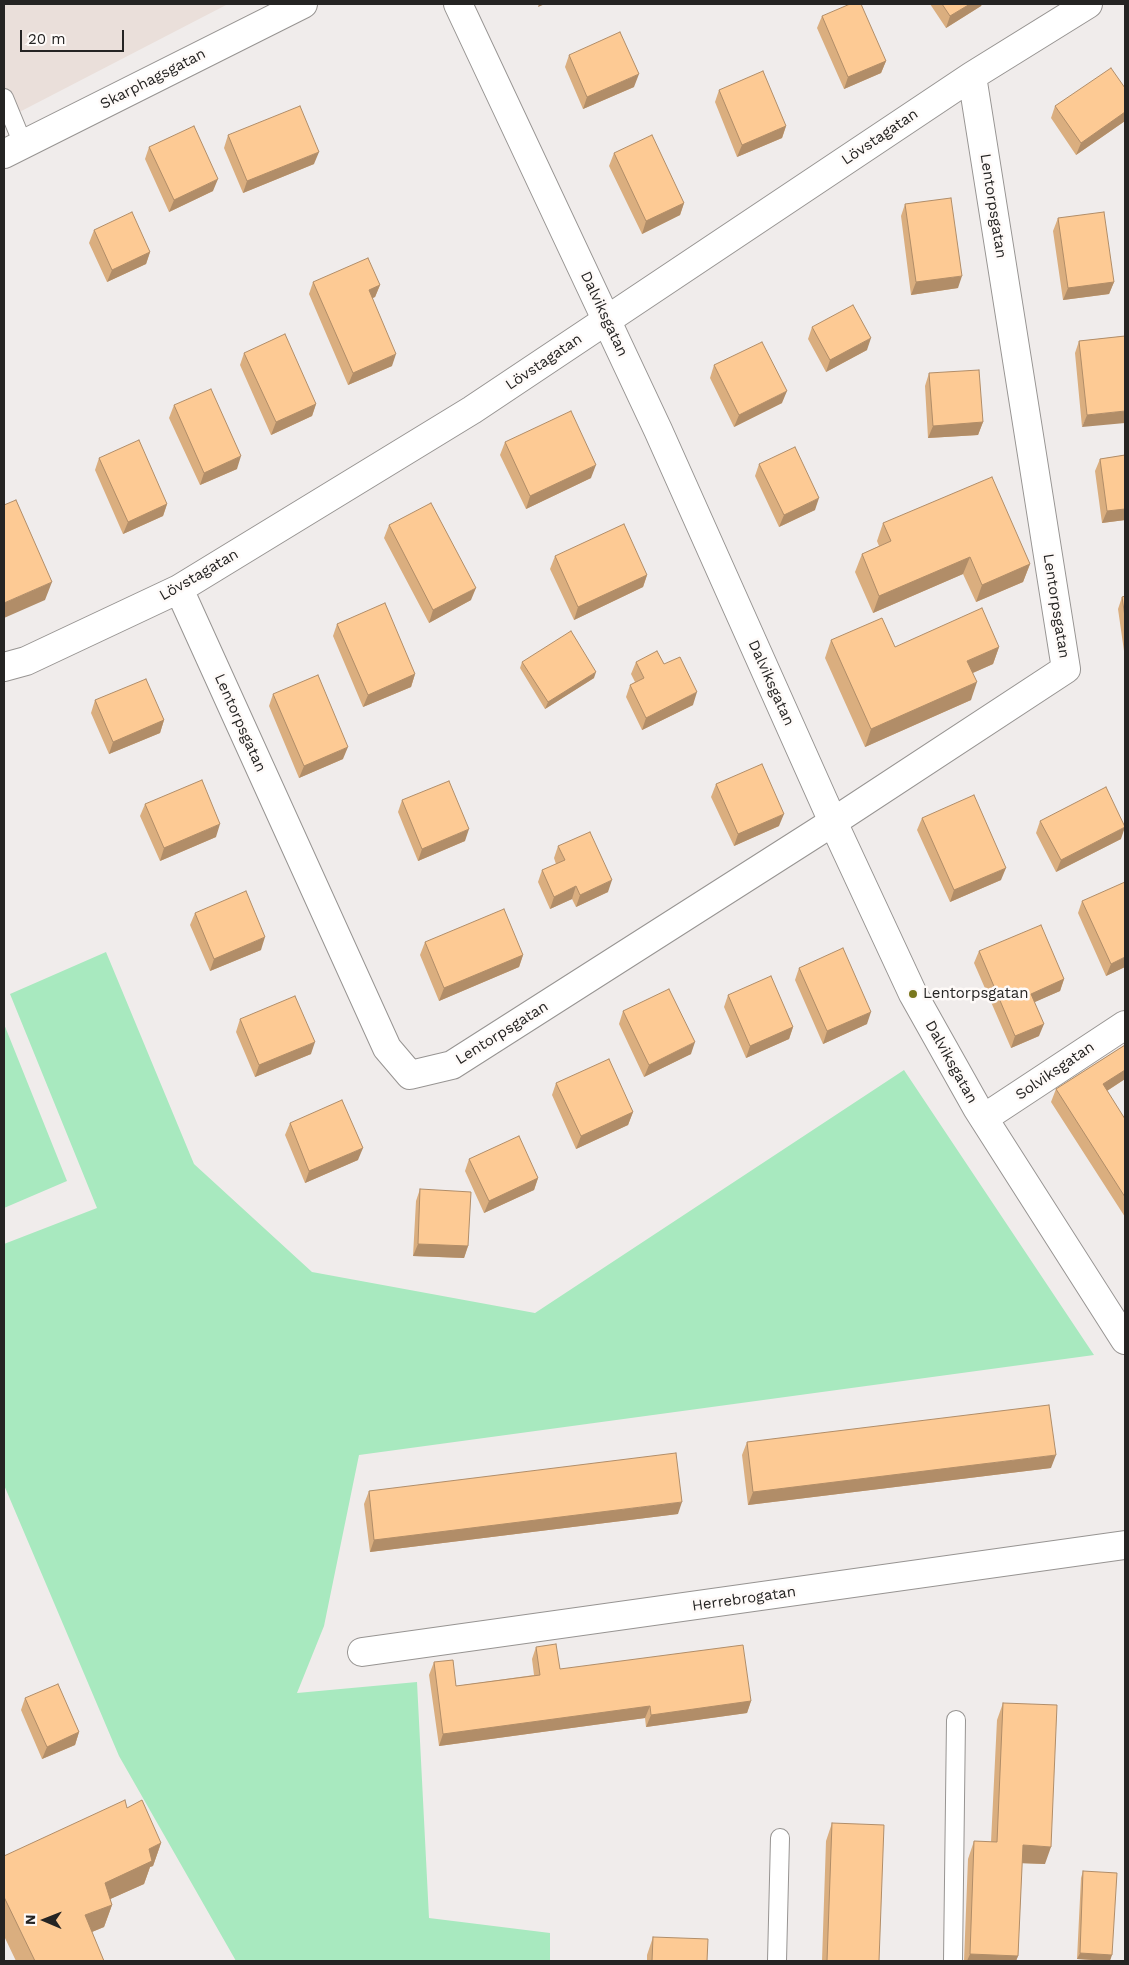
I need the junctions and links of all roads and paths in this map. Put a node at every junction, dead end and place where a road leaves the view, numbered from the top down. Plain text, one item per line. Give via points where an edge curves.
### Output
1 (303, 4) edge
2 (458, 4) edge
3 (1088, 4) edge
4 (972, 76) junction
5 (4, 98) edge
6 (13, 149) edge
7 (607, 319) junction
8 (179, 590) junction
9 (4, 667) edge
10 (833, 822) junction
11 (1125, 1024) edge
12 (984, 1118) junction
13 (1125, 1340) edge
14 (1125, 1545) edge
15 (362, 1652) dead end
16 (956, 1720) dead end
17 (780, 1838) dead end
18 (777, 1961) edge
19 (953, 1961) edge

1 - 6 street, Skarphagsgatan
2 - 7 street, Dalviksgatan
3 - 4 street, Lövstagatan
4 - 7 street, Lövstagatan
4 - 10 street, Lentorpsgatan via 1066,669
5 - 6 lane
7 - 8 street, Lövstagatan via 472,410
7 - 10 street, Dalviksgatan
8 - 9 street, Lövstagatan via 26,661
8 - 10 street, Lentorpsgatan via 387,1048 410,1075 452,1065
10 - 12 street, Dalviksgatan via 914,994
11 - 12 street, Solviksgatan
12 - 13 street, Dalviksgatan
14 - 15 street, Herrebrogatan
16 - 19 lane
17 - 18 lane

